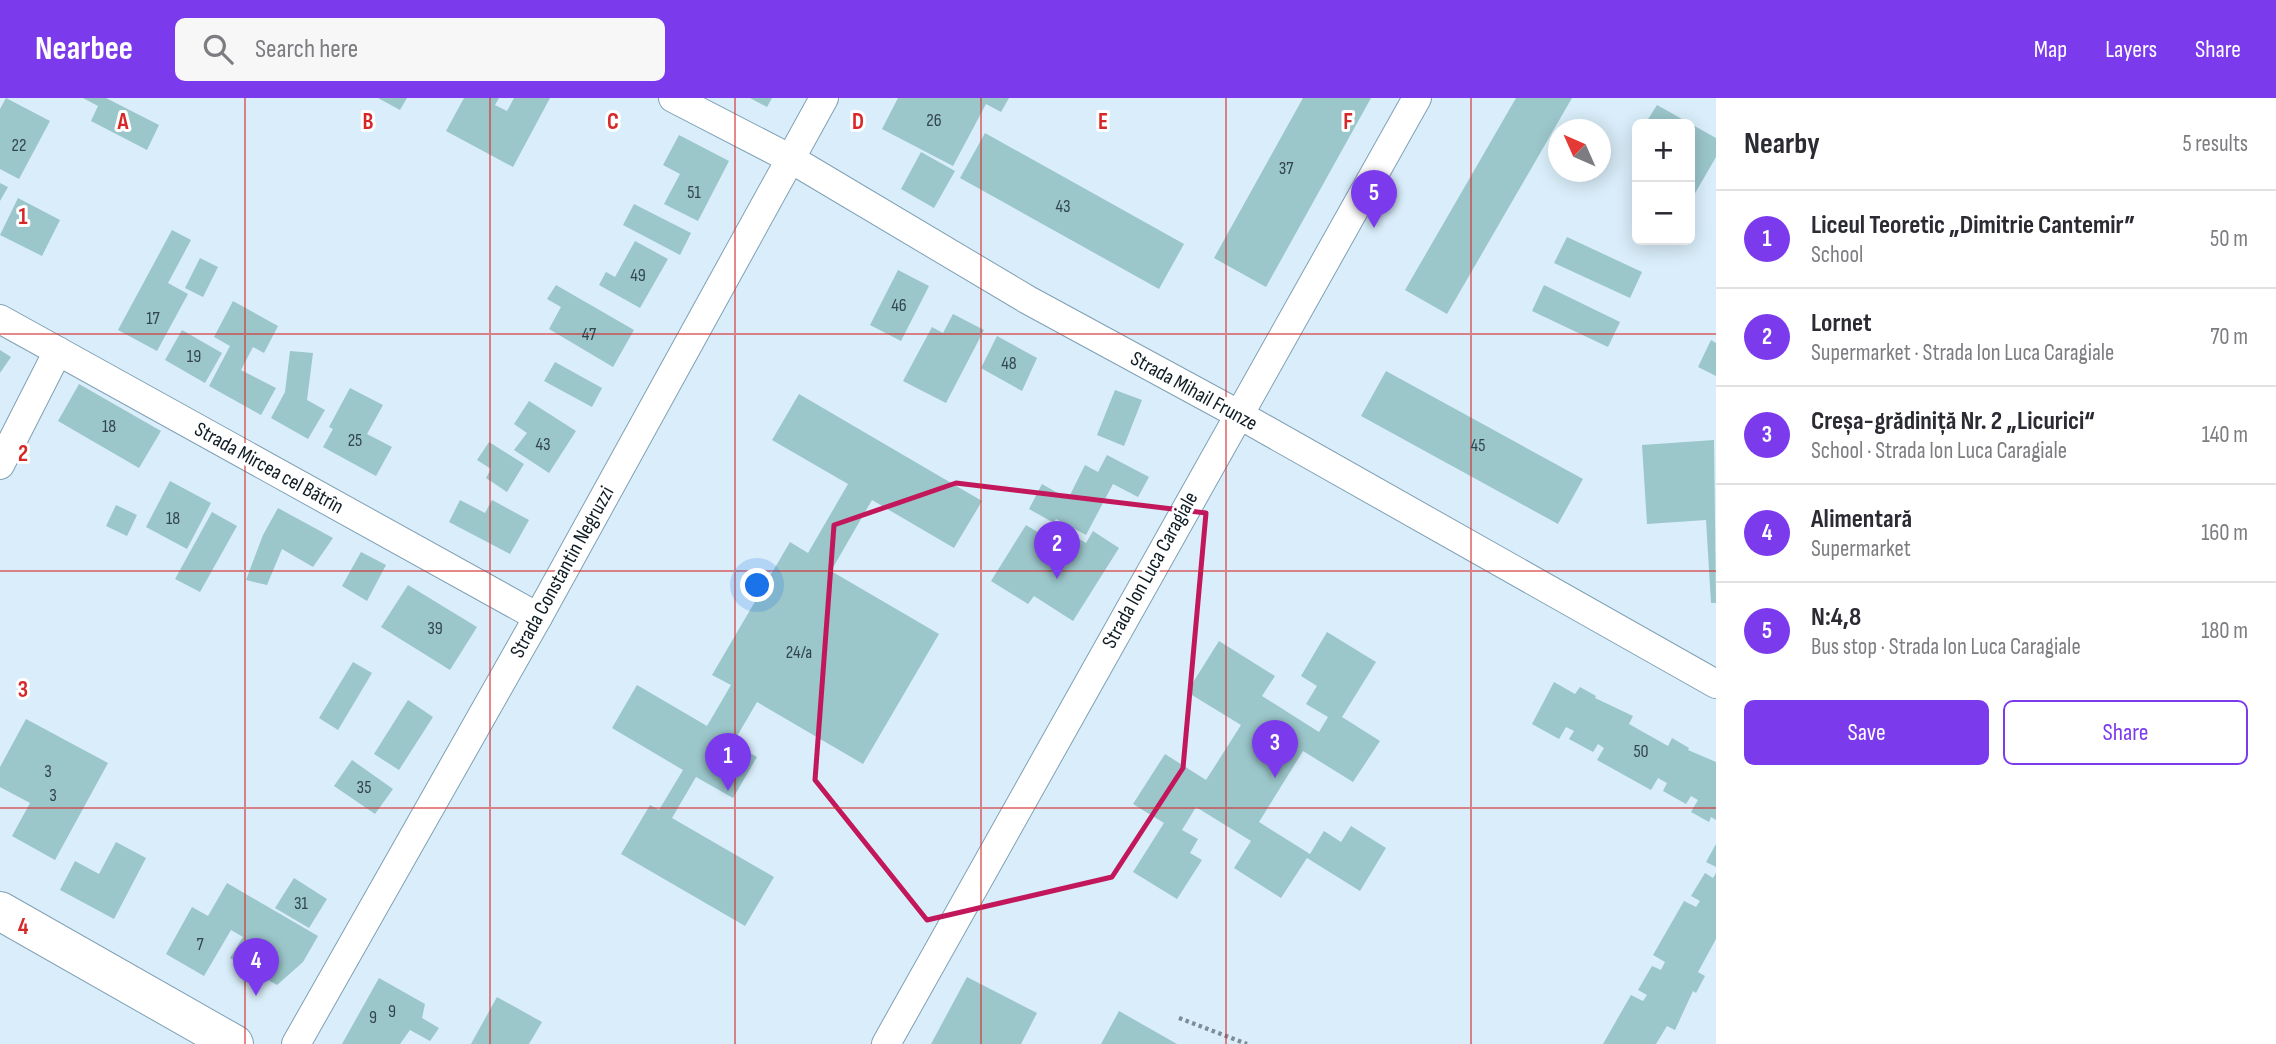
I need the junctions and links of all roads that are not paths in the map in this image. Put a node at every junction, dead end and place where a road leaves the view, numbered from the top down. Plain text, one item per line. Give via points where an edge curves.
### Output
1 (673, 98) edge
2 (824, 98) edge
3 (1418, 98) edge
4 (791, 159) junction
5 (0, 320) edge
6 (58, 351) junction
7 (1238, 414) junction
8 (0, 465) edge
9 (538, 617) junction
10 (1716, 684) edge
11 (0, 911) edge
12 (234, 1044) edge
13 (296, 1044) edge
14 (886, 1044) edge

1 - 4 street, Strada Mihail Frunze
2 - 4 street, Strada Constantin Negruzzi
3 - 7 street, Strada Ion Luca Caragiale
4 - 7 street, Strada Mihail Frunze via 1028,300
4 - 9 street, Strada Constantin Negruzzi
5 - 6 street, Strada Mircea cel Bătrîn
6 - 8 street
6 - 9 street, Strada Mircea cel Bătrîn
7 - 10 street, Strada Mihail Frunze
7 - 14 street, Strada Ion Luca Caragiale
9 - 13 street, Strada Constantin Negruzzi
11 - 12 main road

